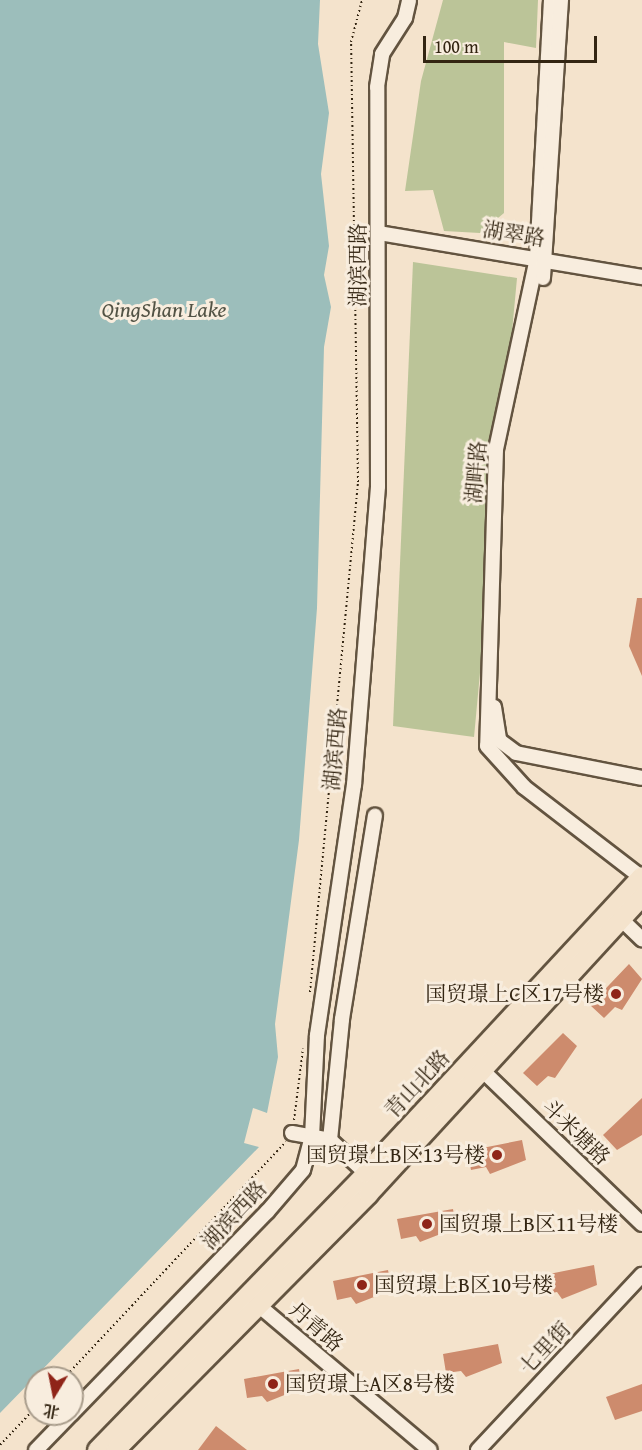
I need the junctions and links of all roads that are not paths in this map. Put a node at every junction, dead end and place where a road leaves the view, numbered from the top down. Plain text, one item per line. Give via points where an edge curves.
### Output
1 (409, 0) edge
2 (551, 0) edge
3 (561, 0) edge
4 (379, 233) junction
5 (542, 259) junction
6 (642, 277) edge
7 (642, 778) edge
8 (375, 816) dead end
9 (642, 877) edge
10 (642, 897) edge
11 (622, 920) junction
12 (642, 939) edge
13 (482, 1070) junction
14 (292, 1133) road end
15 (312, 1137) junction
16 (330, 1140) junction
17 (366, 1173) junction
18 (642, 1224) edge
19 (642, 1275) edge
20 (257, 1304) junction
21 (84, 1400) edge
22 (59, 1426) edge
23 (36, 1450) edge
24 (97, 1450) edge
25 (116, 1450) edge
26 (429, 1450) edge
27 (478, 1450) edge

1 - 4 street, 湖滨西路 via 405,18 382,54 377,87
2 - 5 street, 湖畔路
3 - 5 street, 湖畔路
4 - 5 street, 湖翠路
4 - 15 street, 湖滨西路 via 378,486 354,785 317,1035
5 - 6 street, 湖翠路
5 - 7 street, 湖畔路 via 503,451 494,722 500,740 516,753
5 - 9 street, 湖畔路 via 496,449 487,746 524,787
8 - 16 street via 342,1019
9 - 17 main road, 青山北路
10 - 11 main road, 青山北路
11 - 12 street
11 - 13 main road, 青山北路
13 - 18 street, 斗米塘路
13 - 20 main road, 青山北路 via 368,1195
14 - 15 street
15 - 16 street
15 - 21 street, 湖滨西路 via 303,1170 267,1212
16 - 17 street
17 - 24 main road, 青山北路
19 - 27 street, 七里街
20 - 25 main road, 青山北路
20 - 26 street, 丹青路
22 - 23 street, 湖滨西路

